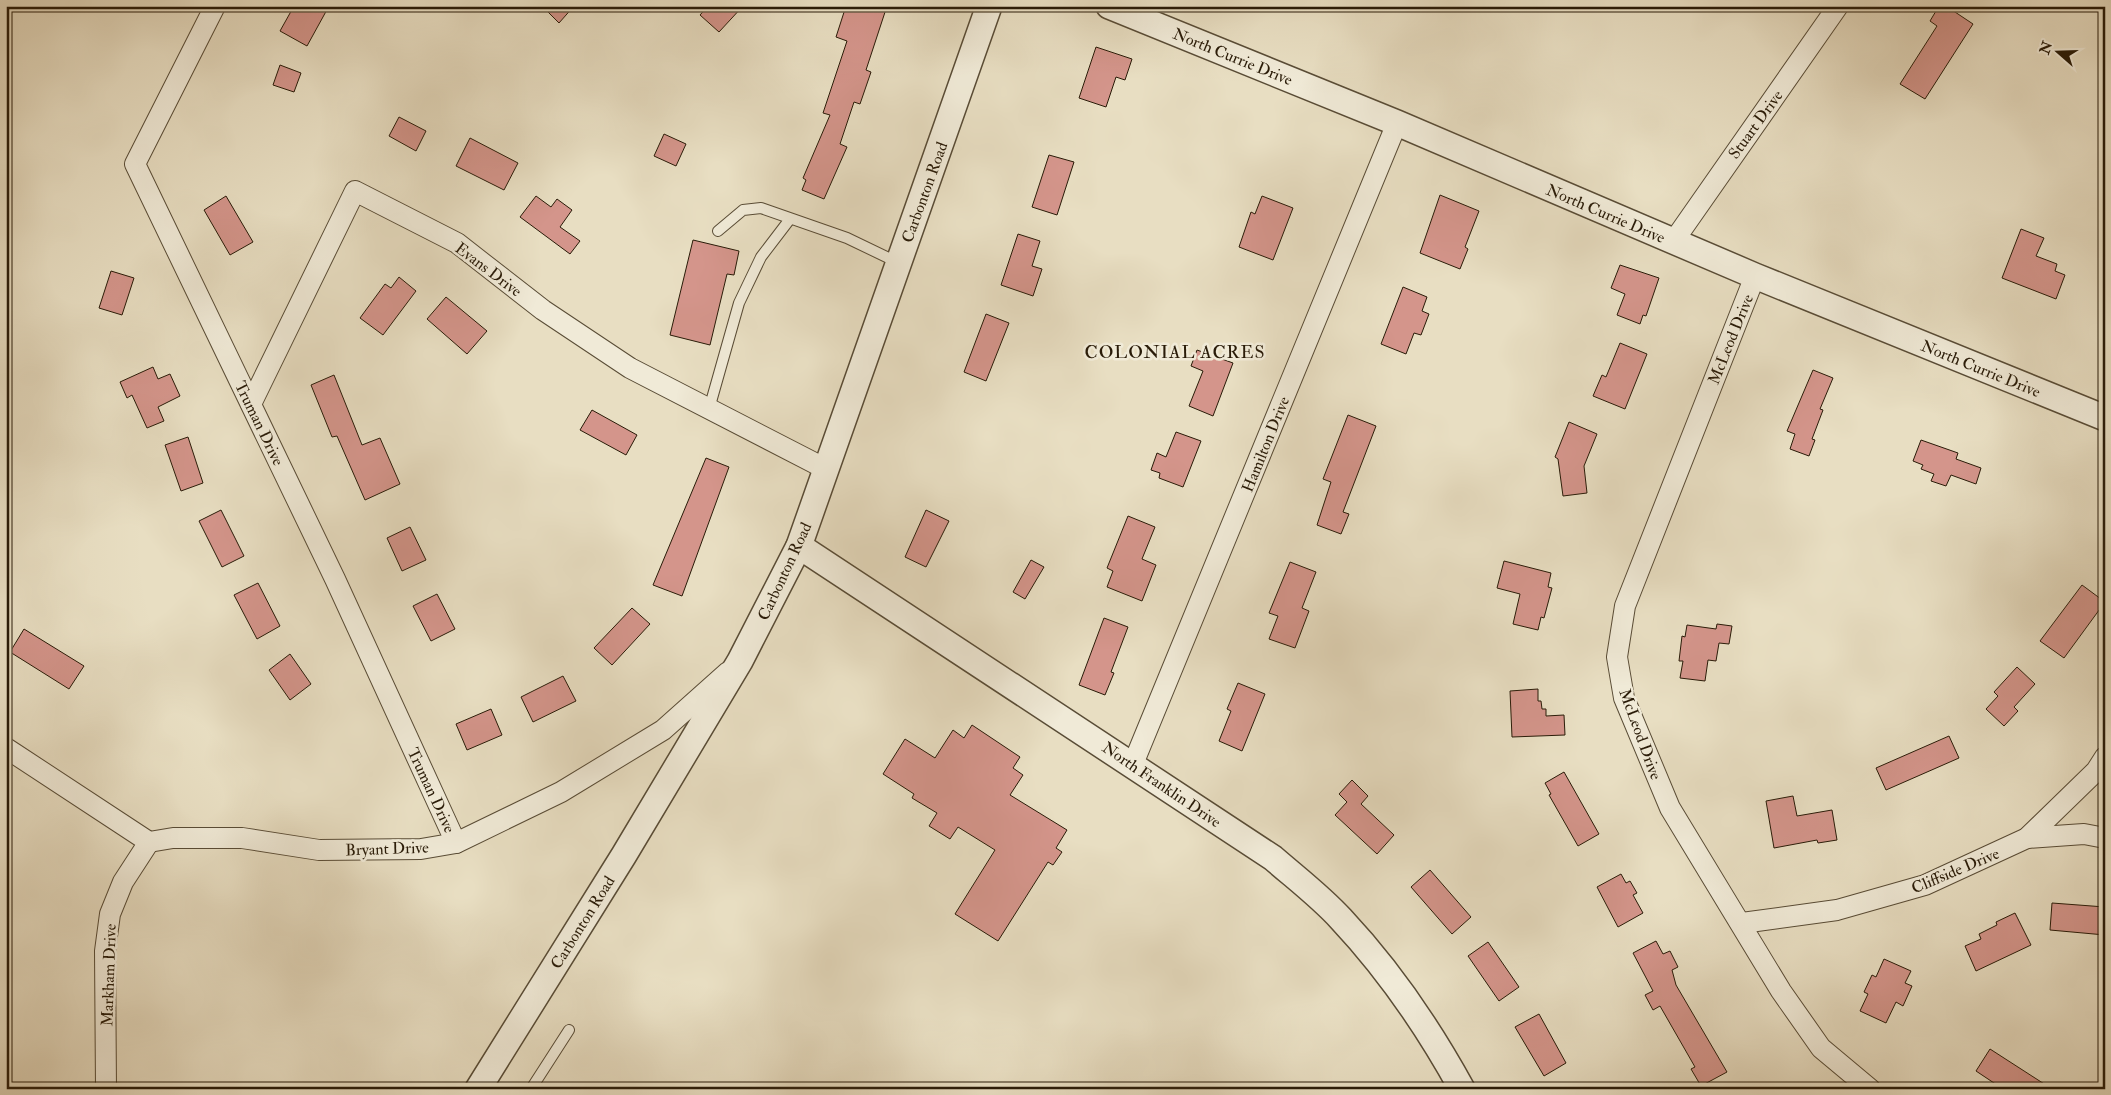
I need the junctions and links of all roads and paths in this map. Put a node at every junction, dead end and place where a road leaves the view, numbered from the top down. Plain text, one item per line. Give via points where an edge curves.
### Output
1 (215, 6) edge
2 (990, 6) edge
3 (1110, 6) edge
4 (1838, 6) edge
5 (1397, 123) junction
6 (790, 218) junction
7 (718, 231) dead end
8 (1673, 242) junction
9 (899, 262) junction
10 (1755, 276) junction
11 (251, 404) junction
12 (709, 409) junction
13 (2105, 418) edge
14 (826, 469) junction
15 (800, 546) junction
16 (740, 661) junction
17 (6, 748) edge
18 (2105, 757) edge
19 (1133, 764) junction
20 (2027, 838) junction
21 (2105, 838) edge
22 (149, 842) junction
23 (456, 843) junction
24 (1742, 923) junction
25 (569, 1030) dead end
26 (106, 1089) edge
27 (478, 1089) edge
28 (531, 1089) edge
29 (1462, 1089) edge
30 (1870, 1089) edge

1 - 11 street, Truman Drive via 136,164
2 - 9 street, Carbonton Road
3 - 5 street, North Currie Drive
4 - 8 street, Stuart Drive
5 - 8 street, North Currie Drive
5 - 19 street, Hamilton Drive
6 - 7 lane via 761,208 742,210
6 - 9 lane via 847,238
6 - 12 lane via 761,258 738,303
8 - 10 street, North Currie Drive
9 - 14 street, Carbonton Road
10 - 13 street, North Currie Drive
10 - 24 street, McLeod Drive via 1625,606 1617,657 1624,698 1670,808
11 - 12 street, Evans Drive via 355,191 457,244 543,310 630,368
11 - 23 street, Truman Drive via 336,579
12 - 14 street, Evans Drive
14 - 15 street, Carbonton Road
15 - 16 street, Carbonton Road
15 - 19 street, North Franklin Drive
16 - 23 street, Bryant Drive via 663,730 561,792
16 - 27 street, Carbonton Road
17 - 22 street
18 - 20 street, Cliffside Drive via 2096,770
19 - 29 street, North Franklin Drive via 1273,858 1340,918 1395,984
20 - 21 street via 2084,834
20 - 24 street, Cliffside Drive via 1925,885 1837,910
22 - 23 street, Bryant Drive via 173,838 242,838 319,850 421,849
22 - 26 street, Markham Drive via 123,882 110,914 105,951
24 - 30 street, McLeod Drive via 1781,991 1821,1048
25 - 28 lane

